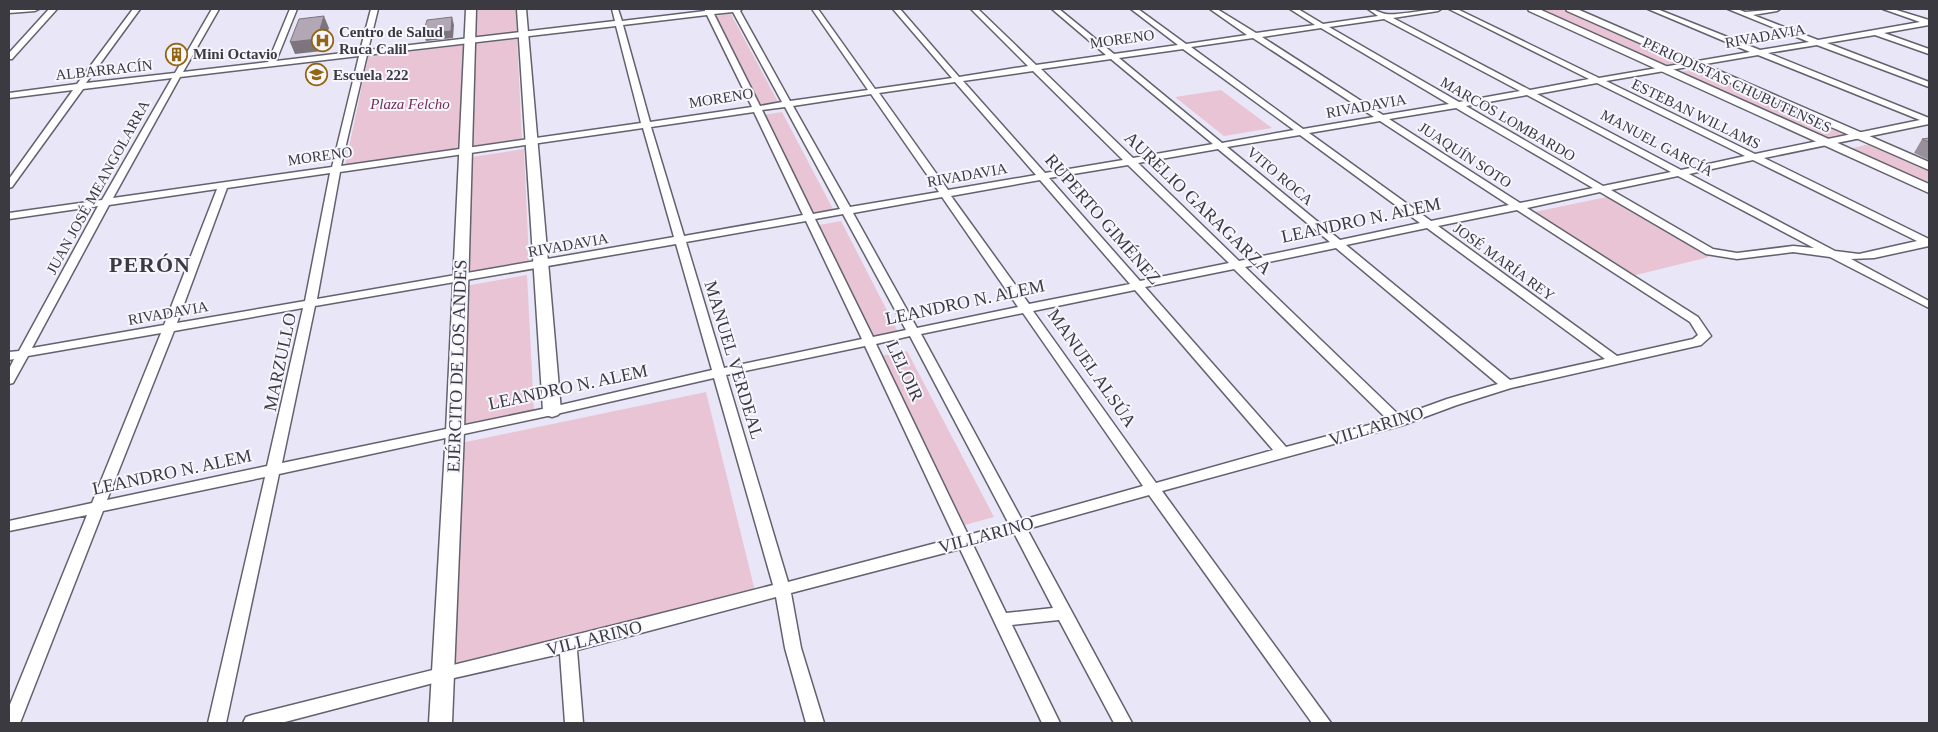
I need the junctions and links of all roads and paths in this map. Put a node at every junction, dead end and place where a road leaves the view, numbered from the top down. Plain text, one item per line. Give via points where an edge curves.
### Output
1 (36, 9) edge
2 (53, 9) edge
3 (136, 9) edge
4 (215, 9) edge
5 (293, 9) edge
6 (374, 9) edge
7 (471, 9) edge
8 (521, 9) edge
9 (615, 9) edge
10 (736, 9) edge
11 (815, 9) edge
12 (896, 9) edge
13 (974, 9) edge
14 (1055, 9) edge
15 (1134, 9) edge
16 (1213, 9) edge
17 (1293, 9) edge
18 (1371, 9) edge
19 (1438, 9) edge
20 (1452, 9) edge
21 (1532, 9) edge
22 (1570, 9) edge
23 (1651, 9) edge
24 (1731, 9) edge
25 (1776, 9) edge
26 (1887, 9) edge
27 (708, 10) edge
28 (9, 11) edge
29 (1744, 14) junction
30 (1385, 16) junction
31 (619, 23) junction
32 (1929, 23) edge
33 (1322, 26) junction
34 (1874, 32) junction
35 (522, 35) junction
36 (1254, 35) junction
37 (469, 41) junction
38 (1818, 42) junction
39 (1184, 46) junction
40 (1759, 52) junction
41 (1929, 52) edge
42 (364, 54) junction
43 (1112, 56) junction
44 (9, 57) edge
45 (271, 64) junction
46 (1696, 64) junction
47 (1034, 67) junction
48 (1665, 69) junction
49 (176, 76) junction
50 (957, 78) junction
51 (1598, 80) junction
52 (1929, 85) edge
53 (80, 87) junction
54 (872, 91) junction
55 (1530, 93) junction
56 (9, 95) edge
57 (787, 103) junction
58 (1459, 105) junction
59 (756, 107) junction
60 (1382, 119) junction
61 (1929, 121) edge
62 (646, 124) junction
63 (1303, 133) junction
64 (1860, 136) junction
65 (532, 141) junction
66 (1828, 144) junction
67 (1222, 147) junction
68 (466, 151) junction
69 (1755, 158) junction
70 (1132, 162) junction
71 (1929, 166) edge
72 (336, 169) junction
73 (1680, 172) junction
74 (1044, 177) junction
75 (224, 184) junction
76 (9, 185) edge
77 (1601, 189) junction
78 (1929, 189) edge
79 (945, 194) junction
80 (106, 201) junction
81 (1517, 206) junction
82 (847, 211) junction
83 (9, 216) edge
84 (811, 218) junction
85 (1428, 225) junction
86 (680, 240) junction
87 (1928, 243) edge
88 (1338, 244) junction
89 (1834, 255) junction
90 (542, 264) junction
91 (1238, 264) junction
92 (461, 278) junction
93 (1138, 285) junction
94 (310, 304) junction
95 (1929, 305) edge
96 (1025, 308) junction
97 (1700, 327) joint
98 (169, 328) junction
99 (914, 333) junction
100 (869, 342) junction
101 (23, 354) junction
102 (9, 356) edge
103 (1615, 361) junction
104 (721, 372) junction
105 (9, 380) edge
106 (1508, 386) junction
107 (552, 411) junction
108 (1398, 422) junction
109 (455, 431) junction
110 (1283, 452) junction
111 (274, 470) junction
112 (1152, 488) junction
113 (97, 507) junction
114 (9, 526) edge
115 (1018, 527) junction
116 (963, 542) junction
117 (782, 589) junction
118 (1065, 613) junction
119 (1001, 620) junction
120 (568, 645) junction
121 (442, 674) junction
122 (11, 723) edge
123 (217, 723) edge
124 (252, 723) edge
125 (440, 723) edge
126 (574, 723) edge
127 (815, 723) edge
128 (1051, 723) edge
129 (1123, 723) edge
130 (1322, 723) edge

1 - 28 street
2 - 44 street
3 - 53 street
4 - 49 street, JUAN JOSÉ MEANGOLARRA
5 - 45 street
6 - 42 street, MARZULLO
7 - 37 street, EJÉRCITO DE LOS ANDES
8 - 35 street
9 - 31 street, MANUEL VERDEAL
10 - 27 street, ALBARRACÍN
10 - 57 street, LELOIR
11 - 54 street, MANUEL ALSÚA
12 - 50 street, RUPERTO GIMÉNEZ
13 - 47 street, AURELIO GARAGARZA
14 - 43 street, VITO ROCA
15 - 39 street, JOSÉ MARÍA REY
16 - 36 street, JUAQUÍN SOTO
17 - 33 street, MARCOS LOMBARDO
18 - 30 street, MANUEL GARCÍA
19 - 30 street, MORENO
20 - 51 street, ESTEBAN WILLAMS
21 - 48 street, PERIODISTAS CHUBUTENSES
22 - 46 street, PERIODISTAS CHUBUTENSES
23 - 40 street
24 - 29 street
25 - 29 street
26 - 32 street
27 - 31 street, ALBARRACÍN
27 - 59 street, LELOIR
29 - 38 street
30 - 33 street, MORENO
30 - 55 street, MANUEL GARCÍA
31 - 35 street, ALBARRACÍN
31 - 62 street, MANUEL VERDEAL
32 - 34 street, RIVADAVIA
33 - 36 street, MORENO
33 - 58 street, MARCOS LOMBARDO
34 - 38 street, RIVADAVIA
34 - 41 street
35 - 37 street, ALBARRACÍN
35 - 65 street
36 - 39 street, MORENO
36 - 60 street, JUAQUÍN SOTO
37 - 42 street, ALBARRACÍN
37 - 68 street, EJÉRCITO DE LOS ANDES
38 - 40 street, RIVADAVIA
38 - 52 street
39 - 43 street, MORENO
39 - 63 street, JOSÉ MARÍA REY
40 - 46 street, RIVADAVIA
40 - 61 street
42 - 45 street, ALBARRACÍN
42 - 72 street, MARZULLO
43 - 47 street, MORENO
43 - 67 street, VITO ROCA
45 - 49 street, ALBARRACÍN
46 - 48 street, RIVADAVIA
46 - 64 street, PERIODISTAS CHUBUTENSES
47 - 50 street, MORENO
47 - 70 street, AURELIO GARAGARZA
48 - 51 street, RIVADAVIA
48 - 66 street, PERIODISTAS CHUBUTENSES
49 - 53 street, ALBARRACÍN
49 - 80 street, JUAN JOSÉ MEANGOLARRA
50 - 54 street, MORENO
50 - 74 street, RUPERTO GIMÉNEZ
51 - 55 street, RIVADAVIA
51 - 69 street, ESTEBAN WILLAMS
53 - 56 street, ALBARRACÍN
53 - 76 street
54 - 57 street, MORENO
54 - 79 street, MANUEL ALSÚA
55 - 58 street, RIVADAVIA
55 - 73 street, MANUEL GARCÍA
57 - 59 street, MORENO
57 - 82 street, LELOIR
58 - 60 street, RIVADAVIA
58 - 77 street, MARCOS LOMBARDO
59 - 62 street, MORENO
59 - 84 street, LELOIR
60 - 63 street, RIVADAVIA
60 - 81 street, JUAQUÍN SOTO
61 - 64 street, LEANDRO N. ALEM
62 - 65 street, MORENO
62 - 86 street, MANUEL VERDEAL
63 - 67 street, RIVADAVIA
63 - 85 street, JOSÉ MARÍA REY
64 - 66 street, LEANDRO N. ALEM
64 - 71 street, PERIODISTAS CHUBUTENSES
65 - 68 street, MORENO
65 - 90 street
66 - 69 street, LEANDRO N. ALEM
66 - 78 street, PERIODISTAS CHUBUTENSES
67 - 70 street, RIVADAVIA
67 - 88 street, VITO ROCA
68 - 72 street, MORENO
68 - 92 street, EJÉRCITO DE LOS ANDES
69 - 73 street, LEANDRO N. ALEM
69 - 87 street, ESTEBAN WILLAMS
70 - 74 street, RIVADAVIA
70 - 91 street, AURELIO GARAGARZA
72 - 75 street, MORENO
72 - 94 street, MARZULLO
73 - 77 street, LEANDRO N. ALEM
73 - 89 street, MANUEL GARCÍA
74 - 79 street, RIVADAVIA
74 - 93 street, RUPERTO GIMÉNEZ
75 - 80 street, MORENO
75 - 98 street
77 - 81 street, LEANDRO N. ALEM
77 - 89 street, MARCOS LOMBARDO via 1710,252 1737,256 1793,249
79 - 82 street, RIVADAVIA
79 - 96 street, MANUEL ALSÚA
80 - 83 street, MORENO
80 - 101 street, JUAN JOSÉ MEANGOLARRA
81 - 85 street, LEANDRO N. ALEM
81 - 97 street, JUAQUÍN SOTO via 1694,320
82 - 84 street, RIVADAVIA
82 - 99 street, LELOIR
84 - 86 street, RIVADAVIA
84 - 100 street, LELOIR
85 - 88 street, LEANDRO N. ALEM
85 - 103 street, JOSÉ MARÍA REY
86 - 90 street, RIVADAVIA
86 - 104 street, MANUEL VERDEAL
87 - 89 street via 1859,257
88 - 91 street, LEANDRO N. ALEM
88 - 106 street, VITO ROCA
89 - 95 street, MANUEL GARCÍA
90 - 92 street, RIVADAVIA
90 - 107 street
91 - 93 street, LEANDRO N. ALEM
91 - 108 street, AURELIO GARAGARZA
92 - 94 street, RIVADAVIA
92 - 109 street, EJÉRCITO DE LOS ANDES
93 - 96 street, LEANDRO N. ALEM
93 - 110 street, RUPERTO GIMÉNEZ
94 - 98 street, RIVADAVIA
94 - 111 street, MARZULLO
96 - 99 street, LEANDRO N. ALEM
96 - 112 street, MANUEL ALSÚA
97 - 103 street, VILLARINO via 1705,336 1697,342
98 - 101 street, RIVADAVIA
98 - 113 street
99 - 100 street, LEANDRO N. ALEM
99 - 115 street, LELOIR
100 - 104 street, LEANDRO N. ALEM
100 - 116 street, LELOIR
101 - 102 street, RIVADAVIA
101 - 105 street, JUAN JOSÉ MEANGOLARRA
103 - 106 street, VILLARINO
104 - 107 street, LEANDRO N. ALEM
104 - 117 street, MANUEL VERDEAL
106 - 108 street, VILLARINO
107 - 109 street, LEANDRO N. ALEM
108 - 110 street, VILLARINO
109 - 111 street, LEANDRO N. ALEM
109 - 121 street, EJÉRCITO DE LOS ANDES
110 - 112 street, VILLARINO
111 - 113 street, LEANDRO N. ALEM
111 - 123 street, MARZULLO
112 - 115 street, VILLARINO
112 - 130 street, MANUEL ALSÚA
113 - 114 street, LEANDRO N. ALEM
113 - 122 street
115 - 116 street, VILLARINO
115 - 118 street, LELOIR
116 - 117 street, VILLARINO
116 - 119 street, LELOIR
117 - 120 street, VILLARINO
117 - 127 street, MANUEL VERDEAL via 793,648
118 - 119 street
118 - 129 street, LELOIR
119 - 128 street, LELOIR
120 - 121 street, VILLARINO
120 - 126 street
121 - 124 street, VILLARINO
121 - 125 street, EJÉRCITO DE LOS ANDES

